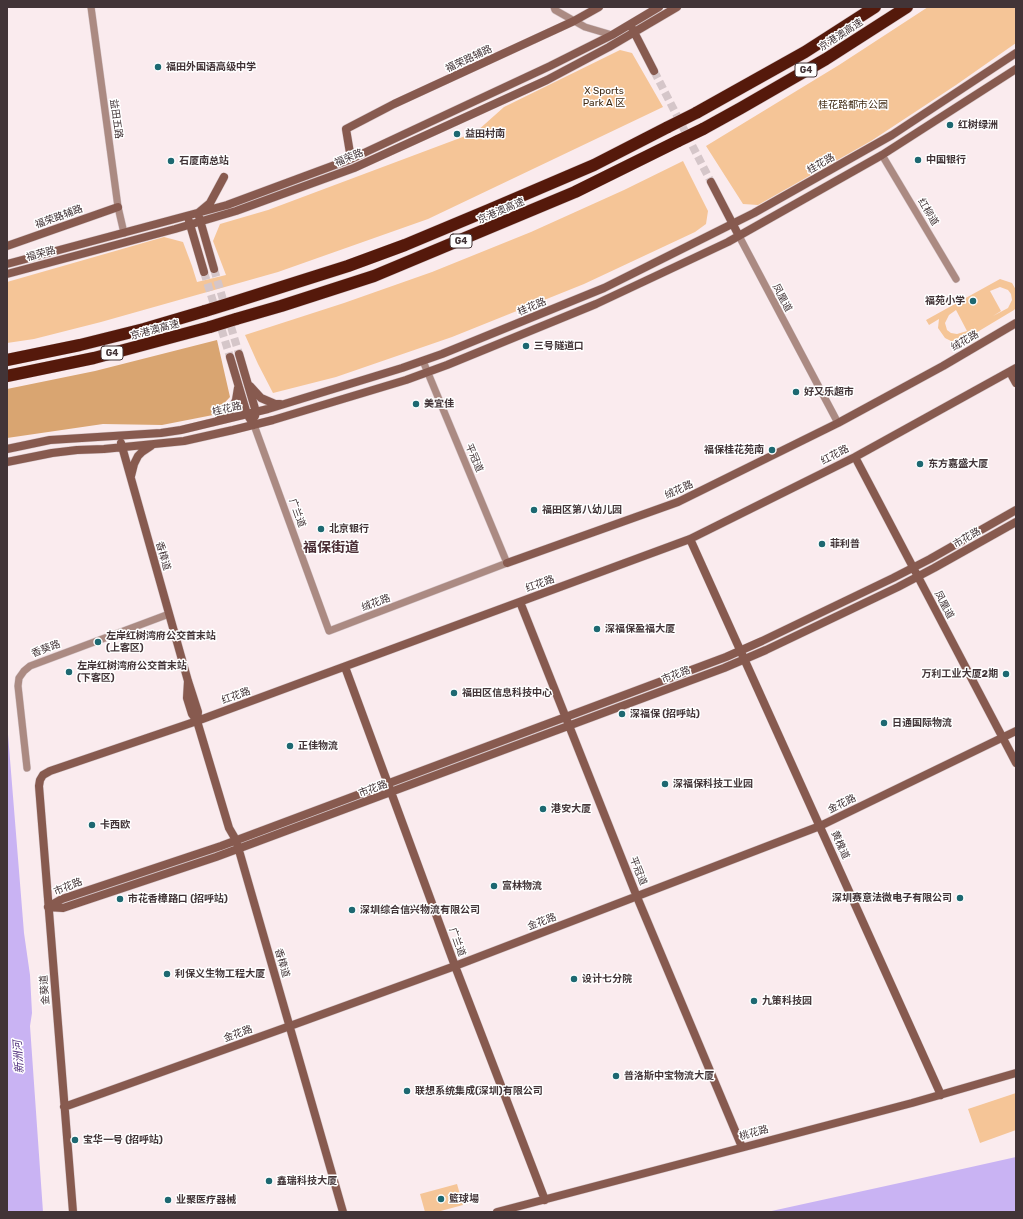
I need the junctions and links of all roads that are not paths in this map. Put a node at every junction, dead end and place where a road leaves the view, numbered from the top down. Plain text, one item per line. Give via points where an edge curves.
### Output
1 (91, 7) edge
2 (554, 7) edge
3 (599, 7) edge
4 (659, 7) edge
5 (677, 7) edge
6 (875, 7) edge
7 (907, 7) edge
8 (574, 21) junction
9 (630, 24) junction
10 (634, 33) junction
11 (612, 35) junction
12 (1016, 53) edge
13 (1016, 69) edge
14 (654, 71) tunnel mouth
15 (882, 155) junction
16 (351, 159) junction
17 (224, 177) dead end
18 (711, 182) tunnel mouth
19 (118, 207) junction
20 (188, 216) junction
21 (199, 218) junction
22 (191, 224) junction
23 (733, 224) junction
24 (124, 233) junction
25 (739, 236) junction
26 (7, 246) edge
27 (7, 264) edge
28 (214, 269) tunnel mouth
29 (204, 272) tunnel mouth
30 (7, 274) edge
31 (956, 279) dead end
32 (1016, 323) edge
33 (239, 354) tunnel mouth
34 (230, 357) tunnel mouth
35 (8, 360) edge
36 (423, 361) junction
37 (1013, 370) edge
38 (427, 372) junction
39 (10, 376) edge
40 (247, 382) junction
41 (1016, 383) edge
42 (238, 385) junction
43 (283, 405) junction
44 (256, 412) junction
45 (247, 414) junction
46 (215, 422) junction
47 (838, 423) junction
48 (254, 425) junction
49 (119, 436) junction
50 (156, 444) junction
51 (122, 448) junction
52 (7, 449) edge
53 (855, 457) junction
54 (7, 462) edge
55 (131, 479) junction
56 (1016, 510) edge
57 (1016, 522) edge
58 (690, 539) junction
59 (507, 563) junction
60 (913, 567) junction
61 (918, 576) junction
62 (520, 602) junction
63 (169, 614) junction
64 (329, 631) joint
65 (741, 650) junction
66 (745, 659) junction
67 (345, 667) junction
68 (565, 717) junction
69 (197, 721) junction
70 (569, 726) junction
71 (1016, 731) edge
72 (1003, 738) junction
73 (1016, 763) edge
74 (27, 768) dead end
75 (50, 771) joint
76 (388, 783) junction
77 (391, 792) junction
78 (820, 826) junction
79 (236, 840) junction
80 (238, 849) junction
81 (638, 897) junction
82 (48, 907) junction
83 (455, 966) junction
84 (290, 1026) junction
85 (1016, 1073) edge
86 (941, 1095) junction
87 (64, 1107) junction
88 (742, 1147) junction
89 (545, 1200) junction
90 (73, 1212) edge
91 (343, 1212) edge
92 (497, 1212) edge

1 - 19 street, 益田五路
2 - 8 street
3 - 8 street, 福荣路辅路
4 - 9 street, 福荣路
5 - 10 street, 福荣路
6 - 35 highway, 京港澳高速 / G4, bridge via 805,52 696,113 594,165 491,210 348,266 231,303 137,330
7 - 39 highway, 京港澳高速 / G4, bridge via 826,59 703,129 575,192 417,258 366,278 236,320 94,358
8 - 11 street
8 - 16 street, 福荣路辅路 via 394,104 346,129
9 - 10 street
9 - 11 street, 福荣路
10 - 14 street
10 - 21 street, 福荣路 via 547,80 354,168 236,210
11 - 16 street, 福荣路 via 491,95
12 - 23 street, 桂花路 via 892,135
13 - 15 street
15 - 25 street
15 - 31 street, 红柳道
16 - 21 street, 福荣路 via 227,204
17 - 21 street
18 - 23 street, 凤凰道
19 - 24 street, 益田五路
19 - 26 street, 福荣路辅路
20 - 21 street, 福荣路
20 - 22 street
20 - 24 street, 福荣路
21 - 22 street, 福荣路
21 - 28 street
22 - 29 street
22 - 30 street, 福荣路
23 - 25 street, 凤凰道
23 - 36 street, 桂花路 via 604,288
24 - 27 street, 福荣路
25 - 38 street via 596,304
25 - 47 street, 凤凰道
32 - 47 street, 绒花路
33 - 40 street
34 - 42 street
36 - 38 street, 平冠道
36 - 43 street, 桂花路
37 - 41 street
37 - 53 street, 红花路
38 - 48 street
38 - 59 street, 平冠道
40 - 43 street via 261,398
40 - 44 street
42 - 45 street
42 - 46 street via 233,406
43 - 44 street, 桂花路
44 - 45 street, 桂花路
44 - 48 street
45 - 46 street, 桂花路
45 - 48 street
46 - 49 street, 桂花路 via 161,433
47 - 59 street, 绒花路 via 678,502
48 - 50 street via 184,441
48 - 64 street, 广兰道
49 - 51 street, 香樟道
49 - 52 street, 桂花路 via 50,440
50 - 51 street
50 - 55 street via 138,456
51 - 54 street via 70,451
51 - 55 street, 香樟道
53 - 58 street, 红花路
53 - 60 street, 凤凰道
55 - 63 street, 香樟道
56 - 60 street, 市花路
57 - 61 street, 市花路
58 - 62 street, 红花路
58 - 65 street, 黄槐道
59 - 64 street, 绒花路
60 - 61 street, 凤凰道
60 - 65 street, 市花路
61 - 66 street, 市花路
61 - 72 street, 凤凰道
62 - 67 street, 红花路
62 - 68 street, 平冠道
63 - 69 street, 香樟道 via 198,712
63 - 74 street, 香葵路 via 30,666 24,671 19,678 18,686
65 - 66 street, 黄槐道
65 - 68 street, 市花路
66 - 70 street, 市花路
66 - 78 street, 黄槐道
67 - 69 street, 红花路
67 - 76 street, 广兰道
68 - 70 street, 平冠道
68 - 76 street, 市花路
69 - 75 street, 红花路
69 - 79 street, 香樟道 via 229,828
70 - 77 street, 市花路
70 - 81 street, 平冠道
71 - 72 street, 金花路
72 - 73 street, 凤凰道
72 - 78 street, 金花路
75 - 82 street, 金葵道 via 43,775 39,786
76 - 77 street, 广兰道
76 - 79 street, 市花路
77 - 80 street, 市花路
77 - 83 street, 广兰道
78 - 81 street, 金花路
78 - 86 street, 黄槐道
79 - 80 street, 香樟道
79 - 82 street, 市花路 via 62,899
80 - 82 street, 市花路 via 63,908
80 - 84 street, 香樟道
81 - 83 street, 金花路
81 - 88 street, 平冠道
82 - 87 street, 金葵道
83 - 84 street, 金花路
83 - 89 street, 广兰道
84 - 87 street, 金花路
84 - 91 street, 香樟道
85 - 86 street, 桃花路
86 - 88 street, 桃花路
87 - 90 street, 金葵道
88 - 89 street, 桃花路
89 - 92 street, 桃花路

